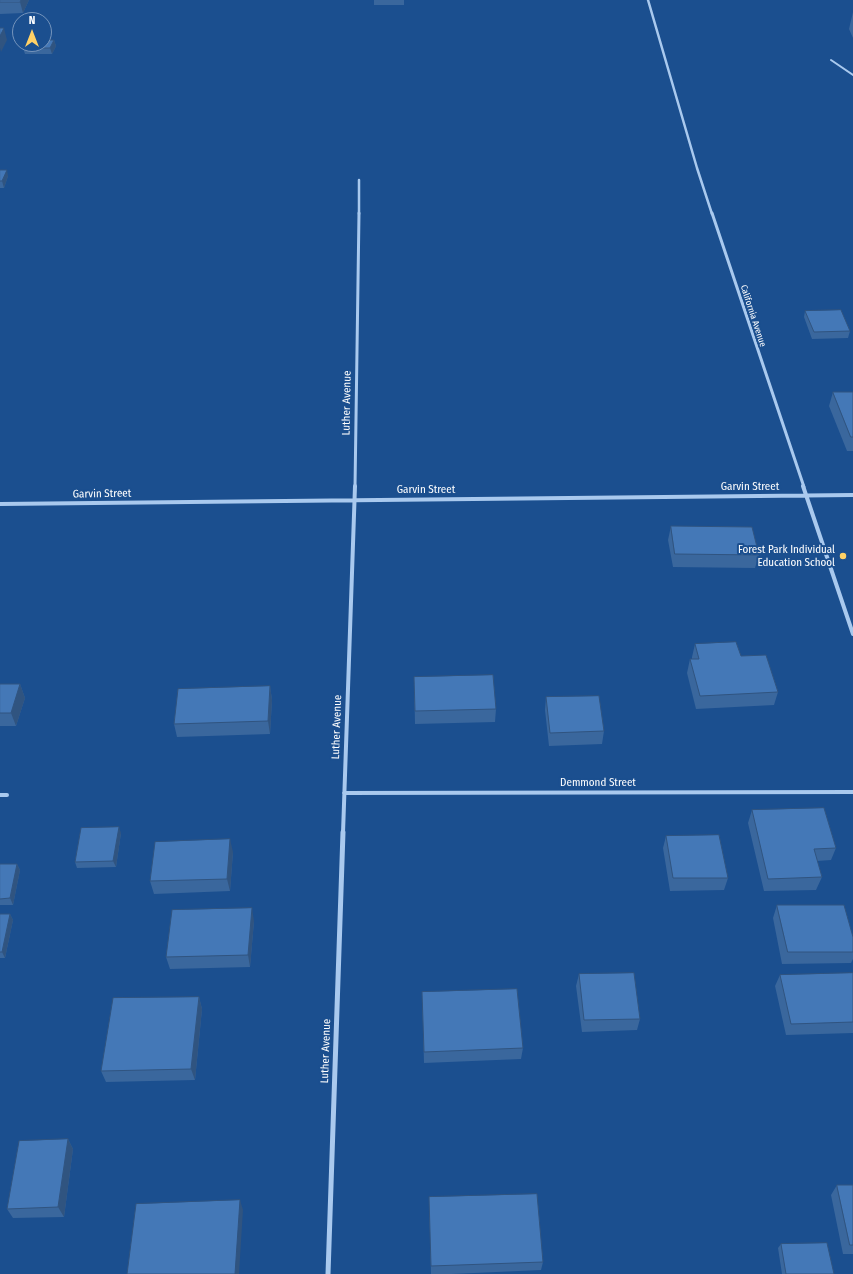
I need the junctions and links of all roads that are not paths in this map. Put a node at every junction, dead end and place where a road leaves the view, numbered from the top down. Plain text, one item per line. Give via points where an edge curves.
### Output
1 (648, 0) edge
2 (831, 60) dead end
3 (853, 75) edge
4 (359, 180) dead end
5 (853, 495) edge
6 (806, 496) junction
7 (355, 499) junction
8 (0, 504) edge
9 (853, 634) edge
10 (853, 792) edge
11 (344, 793) junction
12 (0, 795) edge
13 (7, 795) dead end
14 (328, 1274) edge

1 - 6 street, California Avenue via 697,168
2 - 3 lane
4 - 7 street, Luther Avenue
5 - 6 street, Garvin Street
6 - 7 street, Garvin Street
6 - 9 street, California Avenue
7 - 8 street, Garvin Street
7 - 11 street, Luther Avenue
10 - 11 street, Demmond Street
11 - 14 street, Luther Avenue
12 - 13 street

